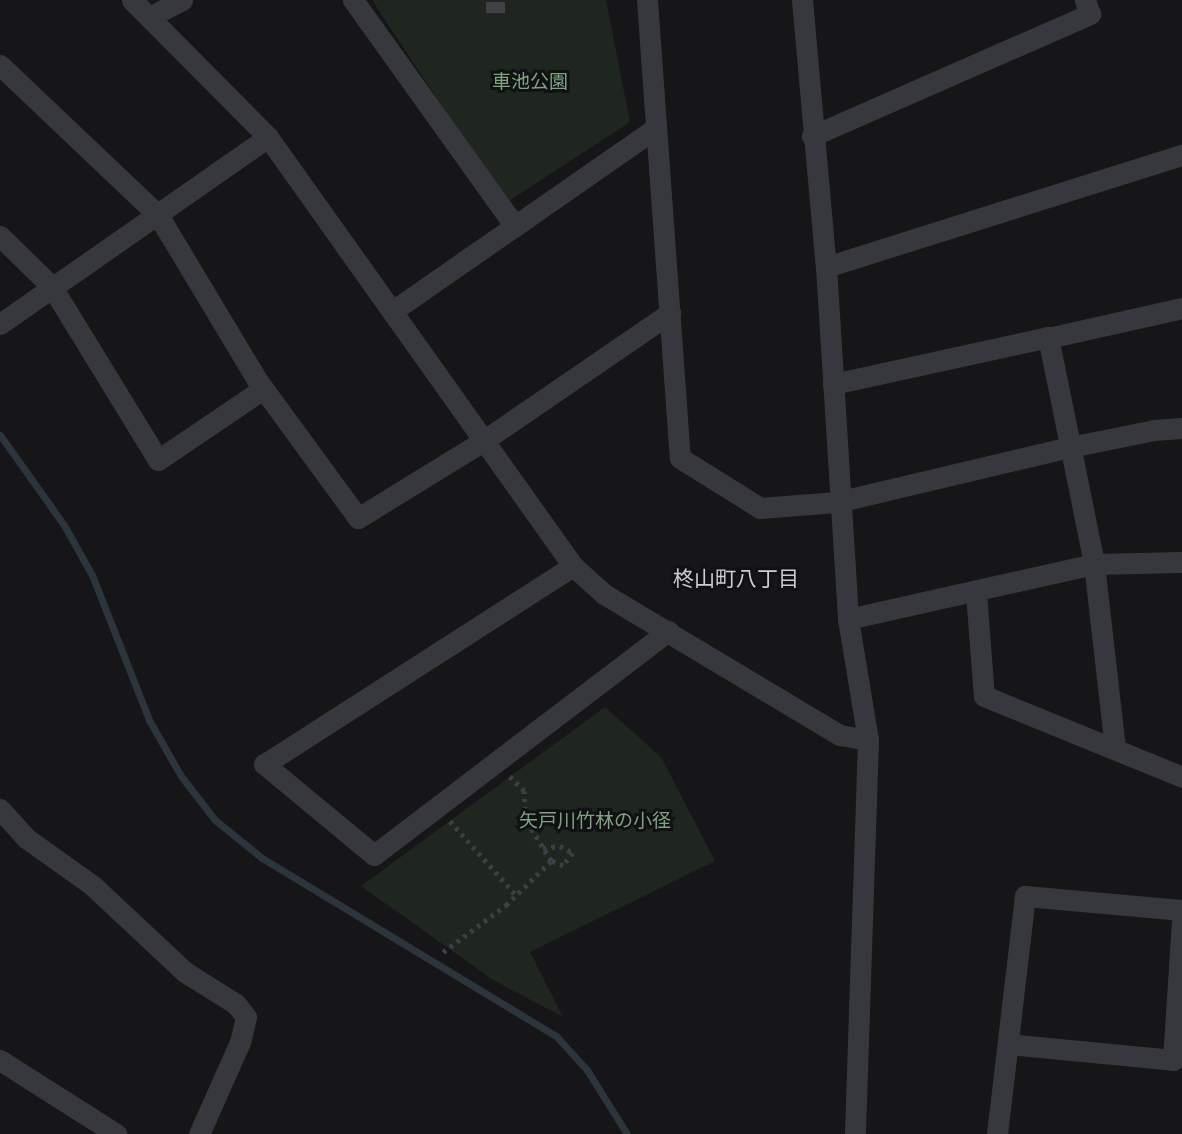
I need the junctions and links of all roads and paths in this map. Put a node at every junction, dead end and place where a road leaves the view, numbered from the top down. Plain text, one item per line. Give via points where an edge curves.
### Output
1 (132, 0) edge
2 (182, 0) edge
3 (353, 0) edge
4 (647, 0) edge
5 (802, 0) edge
6 (1084, 0) edge
7 (149, 17) junction
8 (0, 65) edge
9 (656, 128) junction
10 (812, 136) junction
11 (268, 137) junction
12 (1182, 155) edge
13 (158, 215) junction
14 (515, 226) junction
15 (0, 236) edge
16 (826, 267) junction
17 (52, 287) junction
18 (1182, 308) edge
19 (394, 310) junction
20 (670, 313) junction
21 (0, 324) edge
22 (1048, 338) junction
23 (833, 384) junction
24 (263, 389) junction
25 (1182, 428) edge
26 (483, 441) junction
27 (1070, 447) junction
28 (838, 502) junction
29 (1182, 562) edge
30 (1094, 564) junction
31 (573, 566) junction
32 (976, 593) junction
33 (848, 619) junction
34 (668, 631) junction
35 (868, 740) junction
36 (1115, 748) junction
37 (496, 764) junction
38 (1182, 777) edge
39 (438, 807) junction
40 (0, 809) edge
41 (543, 848) junction
42 (551, 861) junction
43 (516, 895) junction
44 (1182, 910) edge
45 (1182, 922) edge
46 (443, 952) dead end
47 (1008, 1044) junction
48 (0, 1060) edge
49 (116, 1134) edge
50 (199, 1134) edge
51 (855, 1134) edge
52 (997, 1134) edge

1 - 7 street
2 - 7 street
3 - 14 street
4 - 9 street
5 - 10 street
6 - 10 street via 1090,14
7 - 11 street
8 - 13 street
9 - 14 street
9 - 20 street
10 - 16 street
11 - 13 street
11 - 19 street
12 - 16 street
13 - 17 street
13 - 24 street
14 - 19 street
15 - 17 street
16 - 23 street
17 - 21 street
17 - 24 street via 158,460
18 - 22 street
19 - 26 street
20 - 26 street
20 - 28 street via 680,458 760,508
22 - 23 street
22 - 27 street
23 - 28 street
24 - 26 street via 358,518
25 - 27 street
26 - 31 street
27 - 28 street
27 - 30 street
28 - 33 street
29 - 30 street
30 - 32 street
30 - 36 street
31 - 34 street via 604,594
31 - 39 street via 264,764 374,855
32 - 33 street
32 - 36 street via 984,696
33 - 35 street
34 - 35 street via 840,735
34 - 37 street
35 - 51 street
36 - 38 street
37 - 39 street
37 - 41 path via 524,791 525,819
39 - 43 path
40 - 50 street via 26,838 92,885 185,972 236,1004 246,1017 240,1042
41 - 42 path
41 - 42 path via 561,846 573,853 563,866
42 - 43 path
43 - 46 path
44 - 47 street via 1025,896
45 - 47 street via 1173,1060
47 - 52 street
48 - 49 street

